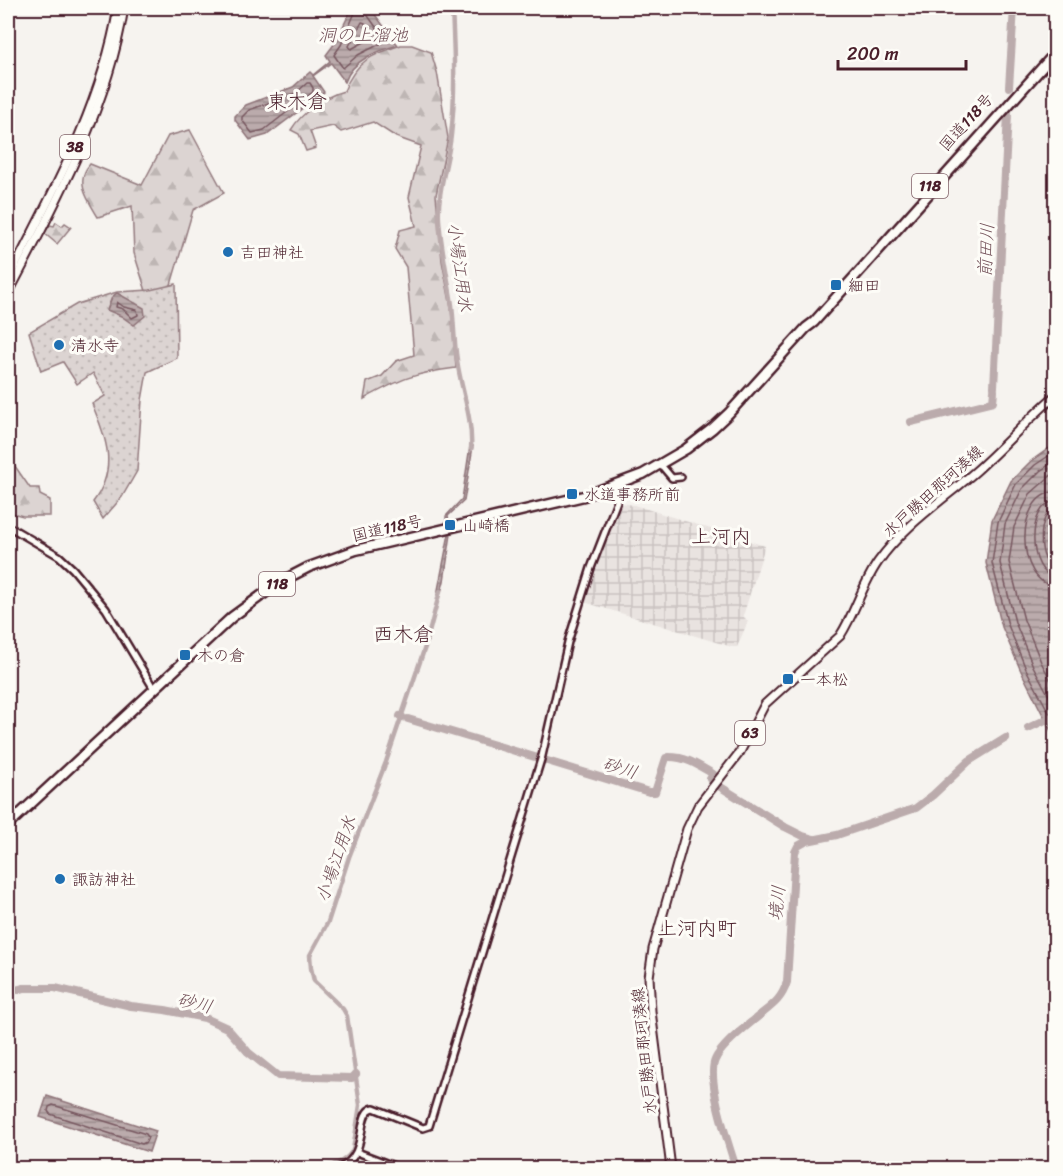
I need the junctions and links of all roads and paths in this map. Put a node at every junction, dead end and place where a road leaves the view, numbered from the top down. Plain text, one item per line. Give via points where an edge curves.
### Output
1 (118, 8) edge
2 (124, 8) edge
3 (1056, 45) edge
4 (1056, 52) edge
5 (8, 280) edge
6 (8, 294) edge
7 (806, 328) junction
8 (1056, 395) edge
9 (661, 465) junction
10 (681, 477) dead end
11 (614, 487) junction
12 (8, 526) edge
13 (154, 689) junction
14 (8, 825) edge
15 (357, 1152) junction
16 (339, 1168) edge
17 (399, 1168) edge
18 (671, 1168) edge

1 - 5 main road, 38 via 102,77 83,130
2 - 6 main road, 38 via 106,82 90,126
3 - 7 highway, 国道118号 / 118
4 - 7 highway, 国道118号 / 118
7 - 9 highway, 国道118号 / 118 via 729,413
8 - 18 main road, 水戸勝田那珂湊線 / 63 via 885,553 840,636 765,704 740,752 691,818 652,949 649,977
9 - 10 street via 672,478
9 - 11 highway, 国道118号 / 118
11 - 13 highway, 国道118号 / 118 via 356,550 309,567 247,604
11 - 15 street via 618,501 591,568 568,642 542,756 429,1126 423,1128 370,1108 365,1113
12 - 13 street via 74,569 105,609
13 - 14 highway, 国道118号 / 118
15 - 16 street
15 - 17 street

